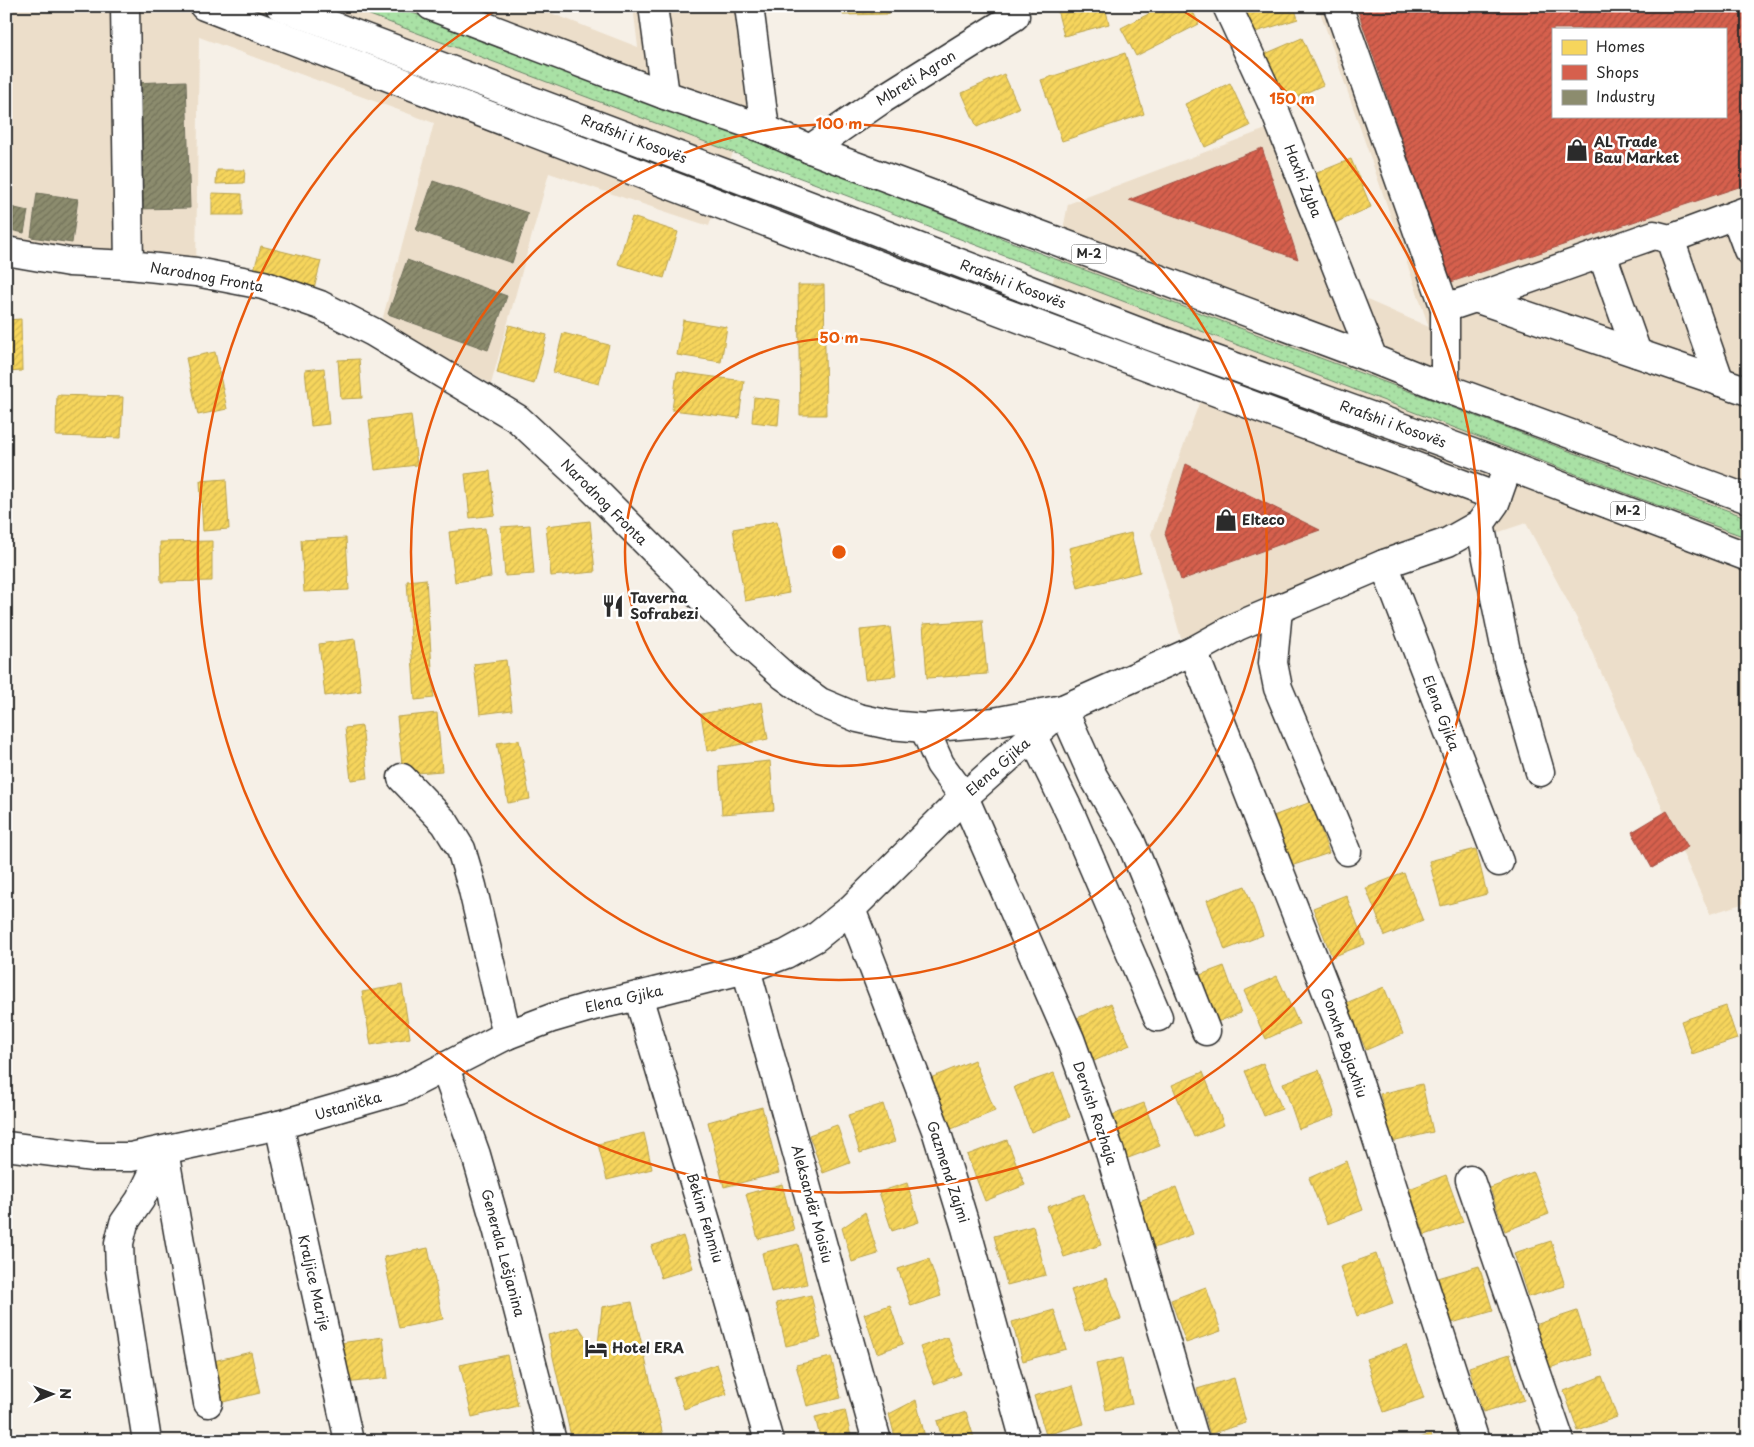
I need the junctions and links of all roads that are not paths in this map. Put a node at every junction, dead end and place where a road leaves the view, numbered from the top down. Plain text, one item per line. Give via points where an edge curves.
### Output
1 (125, 6) edge
2 (204, 6) edge
3 (280, 6) edge
4 (431, 6) edge
5 (653, 6) edge
6 (749, 6) edge
7 (1013, 6) edge
8 (1227, 6) edge
9 (1338, 6) edge
10 (664, 95) junction
11 (765, 129) junction
12 (810, 149) junction
13 (1742, 212) edge
14 (1670, 238) junction
15 (1748, 250) edge
16 (6, 251) edge
17 (1602, 254) junction
18 (129, 265) junction
19 (1475, 298) junction
20 (1445, 308) junction
21 (1637, 354) junction
22 (1373, 359) junction
23 (1720, 382) junction
24 (1445, 388) junction
25 (1748, 391) edge
26 (1508, 466) junction
27 (1497, 497) junction
28 (1748, 499) edge
29 (1480, 524) junction
30 (1748, 557) edge
31 (1384, 564) junction
32 (1278, 609) junction
33 (1193, 651) junction
34 (1063, 709) junction
35 (924, 728) junction
36 (1033, 736) junction
37 (1540, 772) dead end
38 (402, 778) dead end
39 (964, 797) junction
40 (1346, 851) dead end
41 (1499, 862) dead end
42 (851, 909) junction
43 (746, 968) junction
44 (638, 996) junction
45 (1158, 1018) dead end
46 (1206, 1031) dead end
47 (507, 1035) junction
48 (445, 1068) junction
49 (279, 1125) junction
50 (6, 1146) edge
51 (171, 1149) junction
52 (1470, 1180) dead end
53 (209, 1321) dead end
54 (208, 1403) dead end
55 (147, 1441) edge
56 (349, 1441) edge
57 (552, 1441) edge
58 (768, 1441) edge
59 (877, 1441) edge
60 (1025, 1441) edge
61 (1195, 1441) edge
62 (1475, 1441) edge
63 (1560, 1441) edge

1 - 18 main road
2 - 27 main road via 912,278
3 - 26 main road, Rrafshi i Kosovës / M-2 via 1147,335
4 - 10 main road, M-2
5 - 10 main road
6 - 11 main road
7 - 12 main road, Mbreti Agron via 1015,16
8 - 22 main road, Haxhi Zyba via 1271,101
9 - 20 main road
10 - 11 main road, M-2
11 - 12 main road, M-2
12 - 22 main road, M-2
13 - 14 main road
13 - 15 main road
14 - 17 main road via 1654,235
14 - 23 main road
16 - 18 main road, Narodnog Fronta via 68,262
17 - 19 main road
17 - 21 main road
18 - 35 main road, Narodnog Fronta via 196,272 263,285 320,305 381,336 518,419 745,641 784,676 820,702 858,718
19 - 20 main road
19 - 21 main road
20 - 24 main road
21 - 23 main road
22 - 24 main road, M-2
23 - 25 main road
24 - 28 main road, M-2
26 - 27 main road, Elena Gjika
26 - 30 main road, Rrafshi i Kosovës / M-2
27 - 29 main road, Elena Gjika
29 - 31 main road, Elena Gjika via 1448,542
29 - 37 main road via 1508,661
31 - 32 main road, Elena Gjika
31 - 41 main road, Elena Gjika
32 - 33 main road, Elena Gjika
32 - 40 main road via 1273,662 1278,688
33 - 34 main road, Elena Gjika
33 - 62 main road, Gonxhe Bojaxhiu via 1341,1028
34 - 35 main road, Narodnog Fronta via 994,722
34 - 36 main road, Elena Gjika
34 - 46 main road via 1092,776 1130,840
35 - 39 main road, Elena Gjika via 940,764
36 - 39 main road, Elena Gjika
36 - 45 main road, Elena Gjika via 1072,817
38 - 47 main road via 446,823 461,849
39 - 42 main road, Elena Gjika
39 - 61 main road, Dervish Rozhaja via 1070,1039 1109,1149
42 - 43 main road, Elena Gjika via 815,938 786,954
42 - 60 main road, Gazmend Zajmi via 936,1130
43 - 44 main road, Elena Gjika
43 - 59 main road, Aleksandër Moisiu
44 - 47 main road, Elena Gjika via 584,1008
44 - 58 main road, Bekim Fehmiu
47 - 48 main road, Ustanička
48 - 49 main road, Ustanička via 400,1090
48 - 57 main road, Generala Lešjanina via 476,1155
49 - 51 main road, Ustanička
49 - 56 main road, Kraljice Marije
50 - 51 main road, Ustanička via 93,1157 131,1157
51 - 53 main road
51 - 54 main road
51 - 55 main road via 124,1223 119,1243 120,1270
52 - 63 main road

